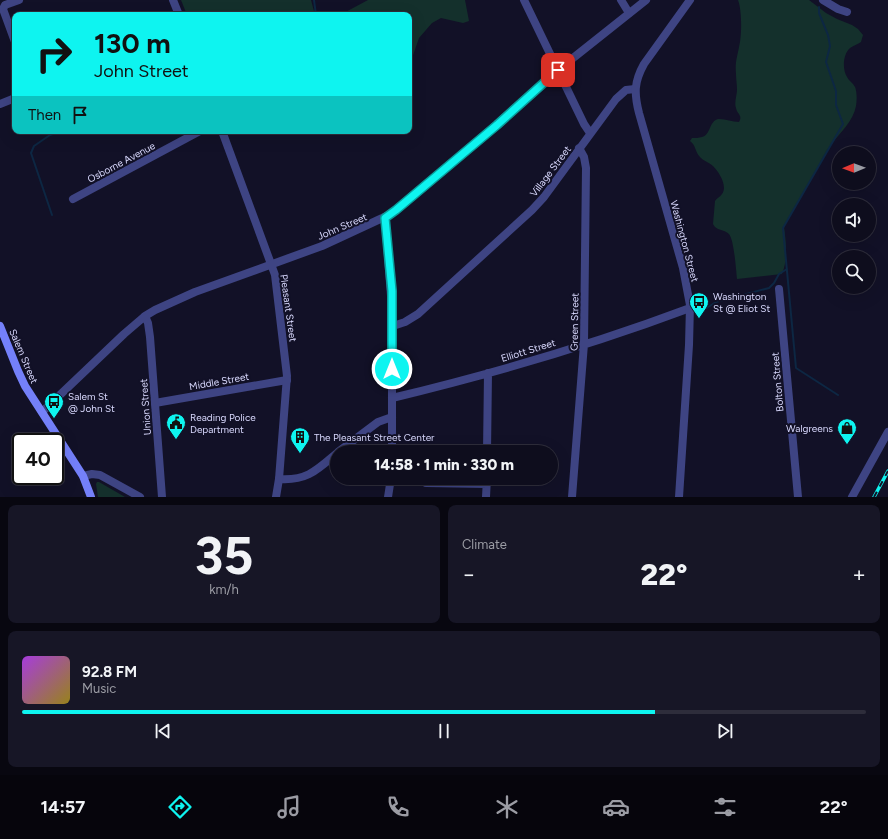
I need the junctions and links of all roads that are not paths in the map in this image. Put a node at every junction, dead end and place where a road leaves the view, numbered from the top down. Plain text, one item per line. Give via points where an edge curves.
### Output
1 (19, 0) edge
2 (174, 0) edge
3 (524, 0) edge
4 (621, 0) edge
5 (646, 0) edge
6 (690, 0) edge
7 (823, 0) edge
8 (178, 12) edge
9 (847, 12) dead end
10 (629, 14) junction
11 (12, 33) edge
12 (558, 70) junction
13 (635, 89) junction
14 (12, 99) edge
15 (0, 104) edge
16 (590, 133) junction
17 (194, 134) edge
18 (223, 134) edge
19 (579, 148) junction
20 (73, 199) dead end
21 (385, 218) junction
22 (271, 264) junction
23 (779, 289) dead end
24 (690, 308) junction
25 (144, 316) junction
26 (0, 326) edge
27 (393, 326) junction
28 (584, 344) junction
29 (488, 373) junction
30 (287, 380) junction
31 (392, 398) junction
32 (155, 403) junction
33 (42, 412) junction
34 (392, 417) junction
35 (888, 432) edge
36 (348, 445) edge
37 (392, 445) edge
38 (487, 445) edge
39 (330, 459) edge
40 (83, 476) junction
41 (279, 479) junction
42 (390, 485) edge
43 (487, 485) edge
44 (91, 497) edge
45 (140, 497) edge
46 (162, 497) edge
47 (276, 497) edge
48 (388, 497) edge
49 (486, 497) edge
50 (572, 497) edge
51 (678, 497) edge
52 (798, 497) edge
53 (852, 497) edge

1 - 11 street via 4,8
2 - 8 street
3 - 12 street
4 - 10 street
5 - 10 street, John Street
6 - 13 street via 644,64
7 - 9 street
10 - 12 street, John Street
12 - 16 street
12 - 21 street, John Street via 483,137
13 - 16 street, Village Street via 626,90 619,96
13 - 24 street, Washington Street via 639,113 685,276
14 - 15 street
16 - 19 street, Village Street
17 - 20 street, Osborne Avenue
18 - 22 street, Pleasant Street
19 - 27 street, Village Street via 532,210 418,314
19 - 28 street, Green Street via 586,168
21 - 22 street, John Street via 322,246
21 - 27 street
22 - 25 street, John Street via 181,298
22 - 30 street, Pleasant Street via 275,273
23 - 52 street, Bolton Street
24 - 28 street, Elliott Street
24 - 51 street, Washington Street
25 - 32 street, Union Street via 150,337
25 - 33 street, John Street
26 - 33 main road, Salem Street via 25,386
27 - 31 street
28 - 29 street, Elliott Street
28 - 50 street, Green Street
29 - 31 street, Elliott Street
29 - 38 street
30 - 32 street, Middle Street
30 - 41 street, Pleasant Street
31 - 34 street
32 - 46 street, Union Street
33 - 40 main road, Salem Street
34 - 36 street via 378,422
34 - 37 street
35 - 53 street
39 - 41 street via 305,477 294,480
40 - 44 main road, Salem Street
40 - 45 street via 100,475
41 - 47 street, Pleasant Street
42 - 48 street
43 - 49 street

